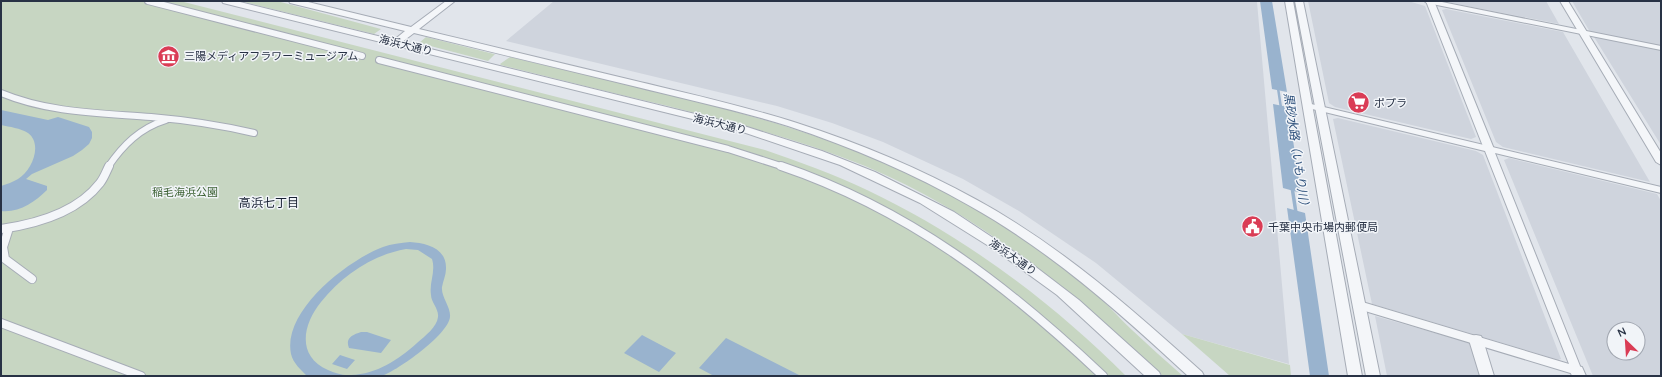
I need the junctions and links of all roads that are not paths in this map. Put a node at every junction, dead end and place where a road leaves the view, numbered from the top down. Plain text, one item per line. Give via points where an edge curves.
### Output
1 (148, 1) edge
2 (226, 1) edge
3 (293, 1) edge
4 (441, 1) edge
5 (451, 1) edge
6 (1289, 1) edge
7 (1299, 1) edge
8 (1429, 1) edge
9 (1564, 1) edge
10 (409, 29) junction
11 (1583, 32) junction
12 (391, 42) junction
13 (1661, 48) edge
14 (506, 52) junction
15 (362, 56) dead end
16 (379, 60) dead end
17 (490, 66) junction
18 (1, 93) edge
19 (1307, 105) junction
20 (1320, 108) junction
21 (136, 116) junction
22 (172, 119) junction
23 (140, 131) junction
24 (254, 133) dead end
25 (1489, 148) junction
26 (1661, 162) edge
27 (1661, 190) edge
28 (5, 228) edge
29 (32, 278) dead end
30 (1359, 305) junction
31 (1, 323) edge
32 (1476, 340) junction
33 (1578, 373) edge
34 (141, 376) edge
35 (1103, 376) edge
36 (1154, 376) edge
37 (1197, 376) edge
38 (1355, 376) edge
39 (1373, 376) edge
40 (1487, 376) edge

1 - 15 street
2 - 12 street, 海浜大通り
3 - 10 street, 海浜大通り
4 - 10 street
5 - 10 street
6 - 19 street
7 - 20 street
8 - 11 street
8 - 25 street
9 - 11 street
10 - 12 street
10 - 14 street, 海浜大通り
11 - 13 street
11 - 26 street
12 - 17 street, 海浜大通り
14 - 17 street
14 - 37 street, 海浜大通り via 780,120 844,141 920,174 983,207 1050,251 1100,289
16 - 35 street via 728,149 840,189 923,233 980,269 1051,327
17 - 36 street, 海浜大通り via 740,128 786,142 868,173 955,218 1010,254 1066,296
18 - 21 street via 45,107
19 - 20 street
19 - 38 street
20 - 25 street
20 - 30 street
21 - 22 street
21 - 23 street via 141,120
22 - 23 street
22 - 24 street via 222,125
23 - 28 street via 116,157 98,186 84,198 56,214
25 - 27 street
25 - 33 street
28 - 29 street via 3,256
30 - 32 street
30 - 39 street
31 - 34 street
32 - 33 street
32 - 40 street

